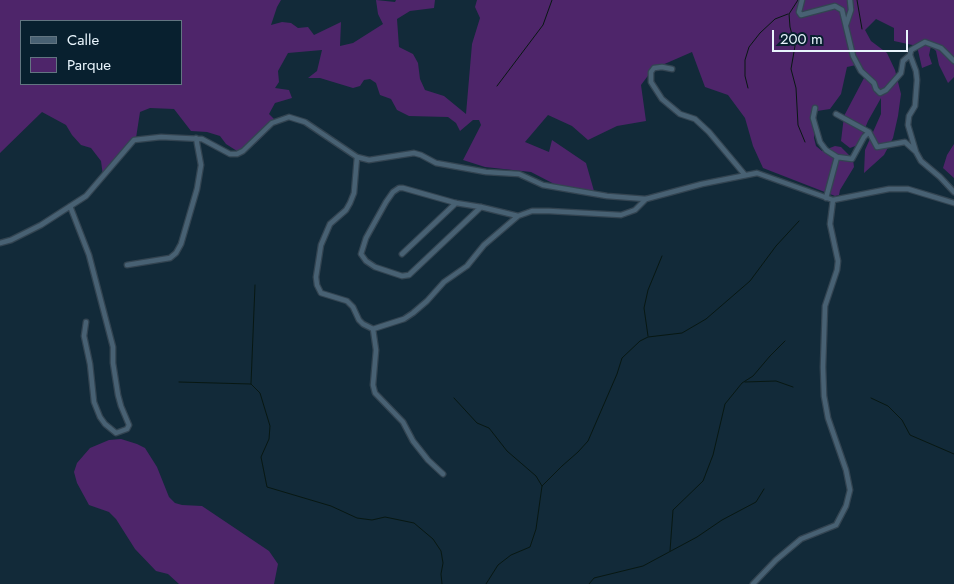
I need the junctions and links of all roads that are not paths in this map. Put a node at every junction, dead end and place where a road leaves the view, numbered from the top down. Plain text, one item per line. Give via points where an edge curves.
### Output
1 (802, 0) edge
2 (850, 0) edge
3 (846, 25) junction
4 (910, 55) junction
5 (954, 61) edge
6 (672, 69) dead end
7 (815, 108) dead end
8 (836, 114) dead end
9 (869, 132) junction
10 (196, 138) junction
11 (916, 152) junction
12 (357, 157) junction
13 (837, 157) junction
14 (745, 175) junction
15 (954, 192) edge
16 (826, 198) junction
17 (646, 199) junction
18 (833, 200) junction
19 (954, 202) edge
20 (456, 203) junction
21 (70, 206) junction
22 (481, 207) junction
23 (518, 216) junction
24 (0, 244) edge
25 (402, 254) dead end
26 (127, 265) dead end
27 (86, 322) dead end
28 (373, 328) junction
29 (443, 474) dead end
30 (754, 584) edge

1 - 3 street via 798,12 801,15 835,6 842,10
2 - 3 street via 851,10
3 - 4 street via 853,56 880,93 901,73 903,61
4 - 5 street via 911,50 925,42 941,48
4 - 11 street via 917,80 915,106 908,124
6 - 14 street via 654,68 651,72 651,82 662,99 680,114 695,120
7 - 13 street via 813,118 820,142
8 - 9 street
9 - 11 street via 877,147 904,142
9 - 13 street via 852,159
10 - 12 street via 202,138 230,154 237,154 272,123 289,117 304,122
10 - 21 street via 134,140 86,196
10 - 26 street via 201,165 181,244 170,258
11 - 15 street via 921,161
12 - 17 street via 369,160 414,153 436,163 519,174 557,188
12 - 28 street via 354,193 346,210 327,229 316,277 321,293 347,301 359,320
13 - 16 street
14 - 16 street via 765,175
14 - 17 street
16 - 18 street
17 - 23 street via 635,210 621,215 549,211
18 - 19 street via 889,189 908,189
18 - 30 street via 830,224 838,260 825,306 824,396 850,490 836,525 801,539
20 - 22 street
20 - 22 street via 403,188 396,190 366,238 361,254 374,267 402,276 409,275
20 - 25 street
21 - 24 street via 41,225
21 - 27 street via 89,255 113,347 121,406 129,425 116,433 105,424 94,402 84,336
22 - 23 street
23 - 28 street via 413,313
28 - 29 street via 375,394 404,422 413,441

